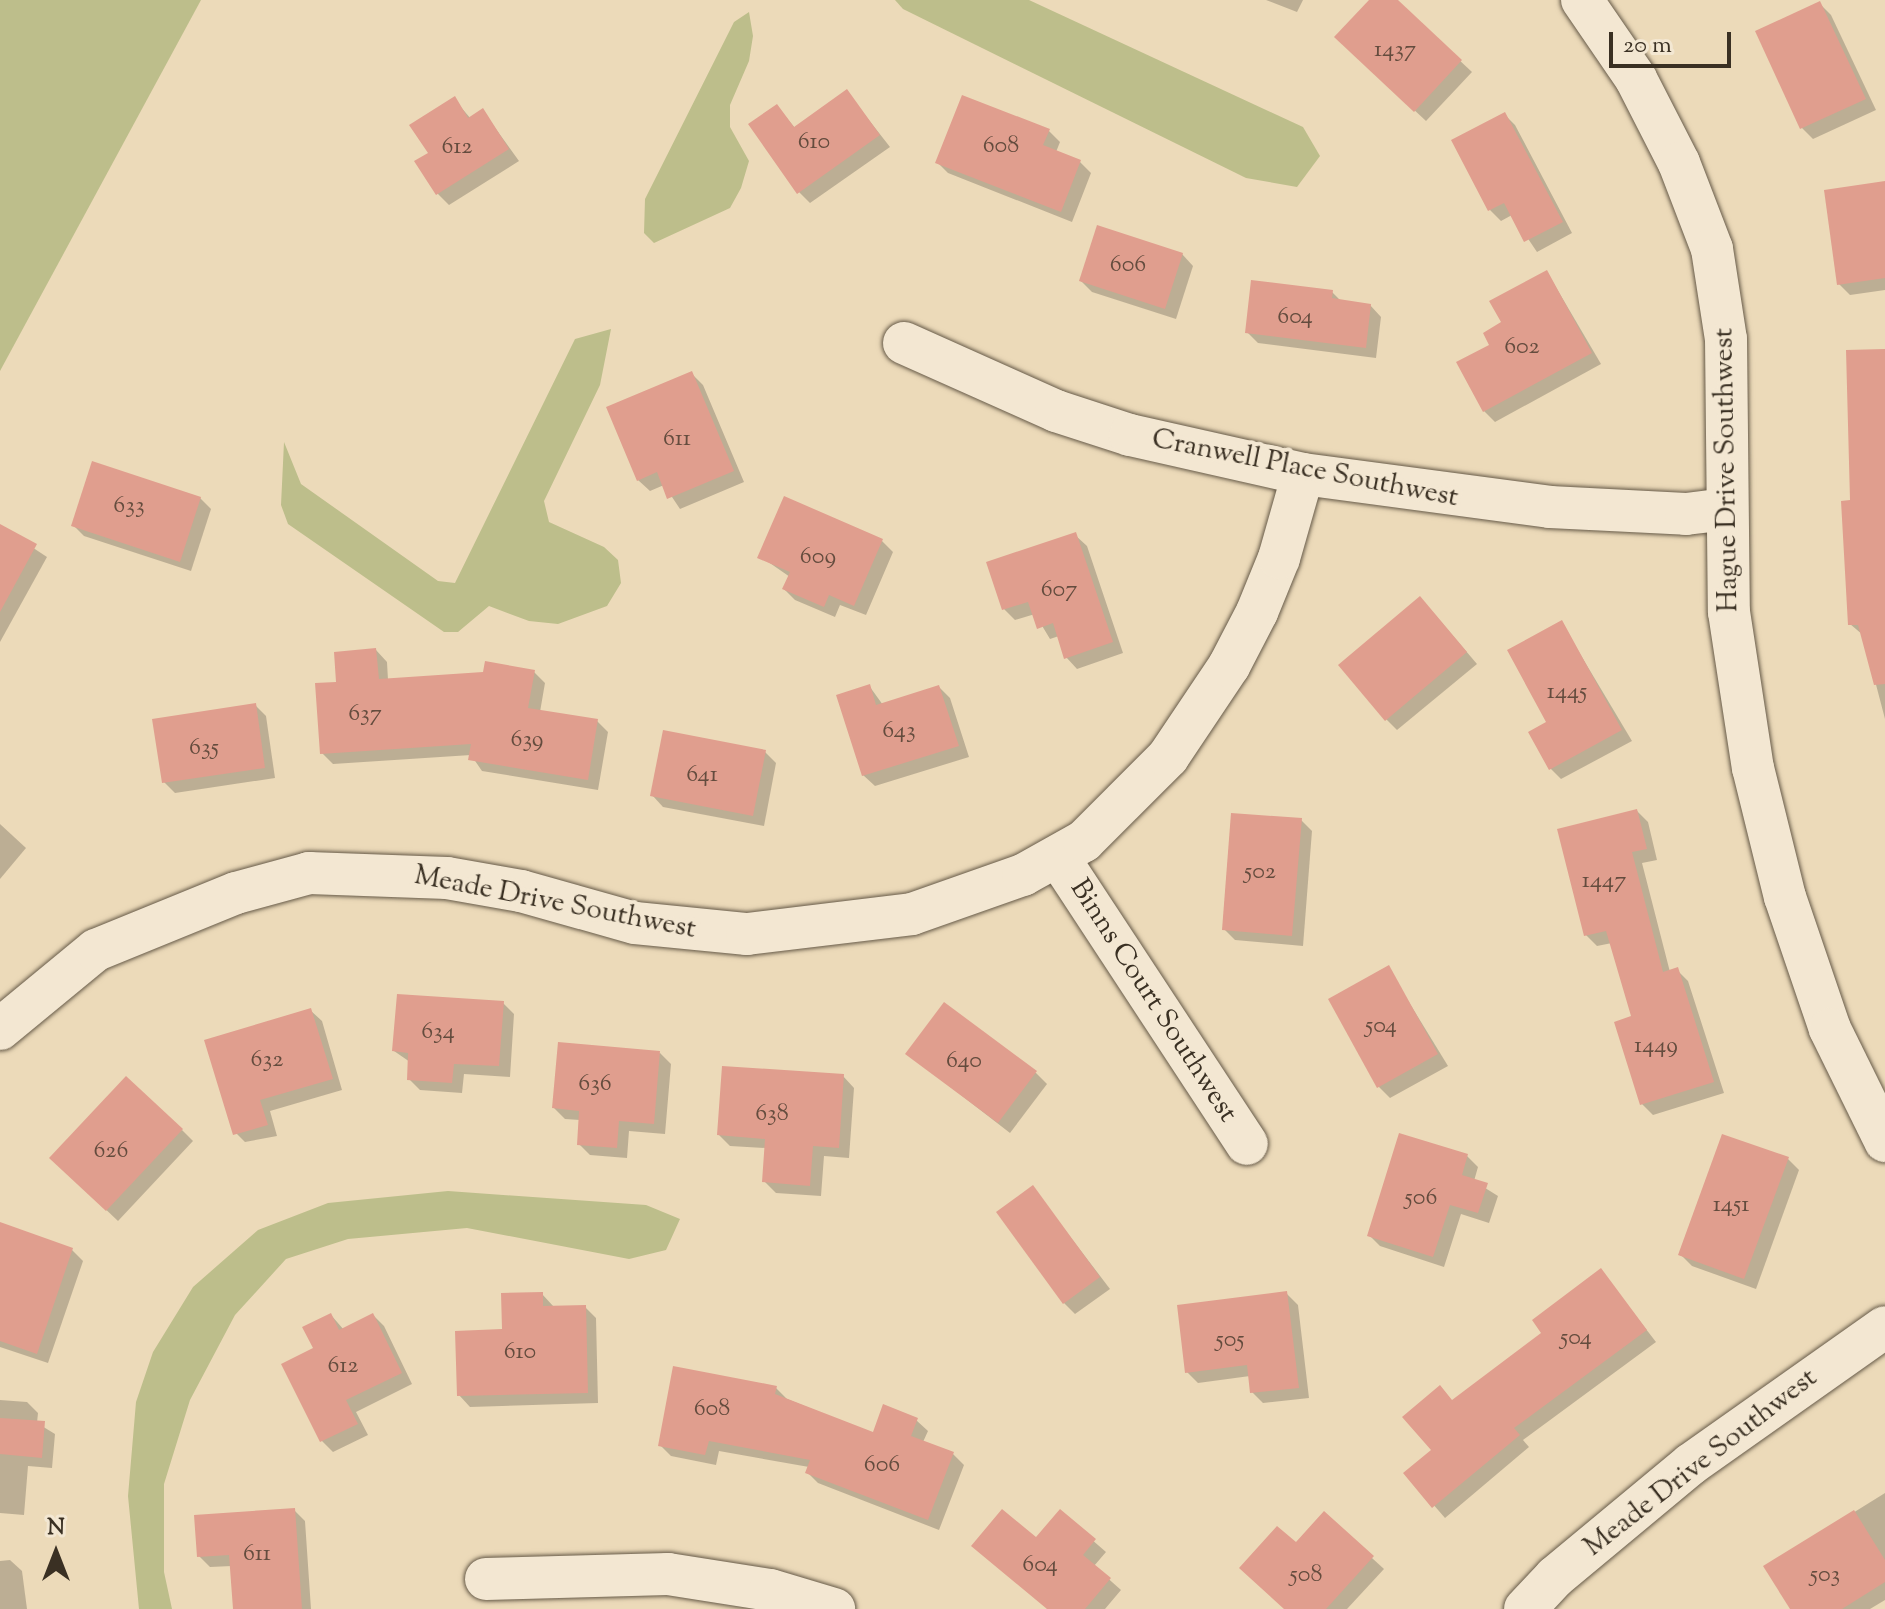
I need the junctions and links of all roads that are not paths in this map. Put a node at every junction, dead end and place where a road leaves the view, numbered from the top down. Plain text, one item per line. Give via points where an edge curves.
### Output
1 (1582, 0) edge
2 (904, 343) dead end
3 (1303, 474) junction
4 (1724, 509) junction
5 (1059, 858) junction
6 (0, 1029) edge
7 (1885, 1141) edge
8 (1247, 1144) dead end
9 (1885, 1327) edge
10 (486, 1579) dead end
11 (834, 1609) edge
12 (1525, 1609) edge

1 - 4 street, Hague Drive Southwest via 1636,79 1679,163 1712,249 1726,339
2 - 3 street, Cranwell Place Southwest via 1056,411 1130,435
3 - 4 street, Cranwell Place Southwest via 1550,507 1686,514
3 - 5 street, Meade Drive Southwest via 1279,558 1229,666 1168,757 1118,810
4 - 7 street, Hague Drive Southwest via 1729,612 1753,768 1785,897 1830,1029
5 - 6 street, Meade Drive Southwest via 912,914 752,934 635,923 521,891 447,878 309,873 236,893 96,950
5 - 8 street, Binns Court Southwest
9 - 12 street, Meade Drive Southwest via 1691,1464 1555,1577
10 - 11 street via 668,1574 770,1590

